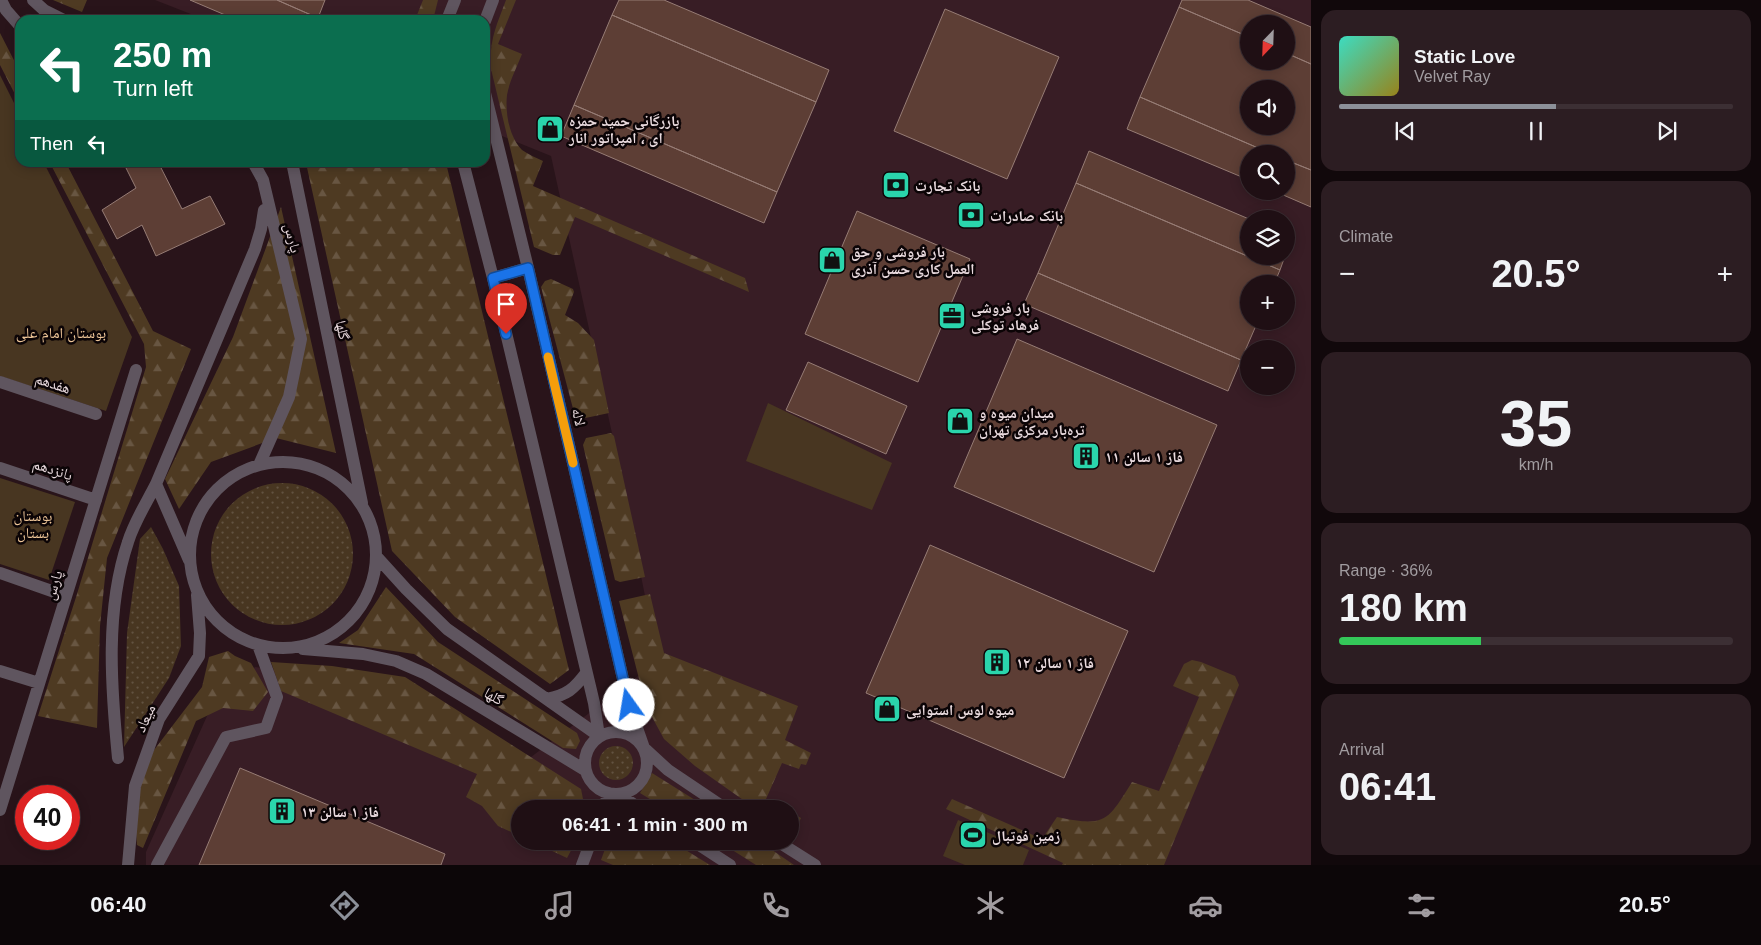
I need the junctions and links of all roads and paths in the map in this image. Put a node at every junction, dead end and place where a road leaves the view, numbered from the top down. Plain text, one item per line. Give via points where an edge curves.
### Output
1 (1, 0) edge
2 (33, 0) edge
3 (455, 0) edge
4 (493, 0) edge
5 (54, 15) edge
6 (449, 15) edge
7 (487, 15) edge
8 (15, 20) edge
9 (490, 113) edge
10 (256, 167) edge
11 (293, 167) edge
12 (464, 167) edge
13 (264, 210) dead end
14 (528, 268) junction
15 (493, 278) junction
16 (136, 370) dead end
17 (0, 382) edge
18 (96, 414) dead end
19 (259, 465) junction
20 (0, 468) edge
21 (156, 484) junction
22 (96, 500) junction
23 (362, 505) junction
24 (377, 557) junction
25 (190, 564) junction
26 (0, 573) edge
27 (196, 590) junction
28 (66, 596) junction
29 (258, 645) junction
30 (293, 648) junction
31 (0, 671) edge
32 (586, 673) junction
33 (39, 683) junction
34 (547, 699) junction
35 (599, 736) junction
36 (644, 748) junction
37 (118, 758) dead end
38 (0, 764) edge
39 (13, 768) junction
40 (585, 770) junction
41 (614, 794) junction
42 (610, 800) edge
43 (624, 800) edge
44 (713, 800) edge
45 (0, 810) edge
46 (588, 850) edge
47 (709, 850) edge
48 (791, 850) edge
49 (128, 865) edge
50 (157, 865) edge
51 (582, 865) edge
52 (730, 865) edge
53 (814, 865) edge

1 - 8 street
2 - 5 street
3 - 6 street
4 - 7 street
9 - 14 street, لاله
10 - 19 street, پارس via 263,180 300,339 289,397
11 - 23 street, گلها
12 - 15 street
13 - 21 street, پارس via 255,249
14 - 15 street
14 - 36 street, لاله via 629,705
15 - 32 street
16 - 22 street, پارس
17 - 18 street, هفدهم
19 - 23 street via 277,462 302,464 325,472 346,486
19 - 25 street via 230,478 212,494 198,515 191,539
20 - 22 street, پانزدهم
21 - 25 street
21 - 37 street, پارس via 128,540 114,602 112,666
22 - 28 street, پارس
23 - 24 street via 370,521
24 - 30 street via 374,580 352,618 335,633 315,643
24 - 34 street, گلها via 447,629
25 - 27 street
26 - 28 street
27 - 29 street, گلها via 223,626
27 - 49 street, میعاد via 199,656 159,719 135,786
28 - 33 street, پارس
29 - 30 street, گلها
29 - 50 street via 277,697 266,728 226,737
30 - 40 street, گلها via 363,654 396,661 426,674
31 - 33 street
32 - 34 street via 570,692
32 - 35 street
33 - 39 street, پارس
34 - 35 street, گلها
35 - 36 street via 619,731 633,736
35 - 40 street via 586,751
36 - 41 street via 647,768 644,778 629,791
36 - 44 street via 668,770
38 - 39 street
39 - 45 street, پارس
40 - 41 street via 594,785
41 - 42 street
41 - 43 street
46 - 51 street
47 - 52 street
48 - 53 street

